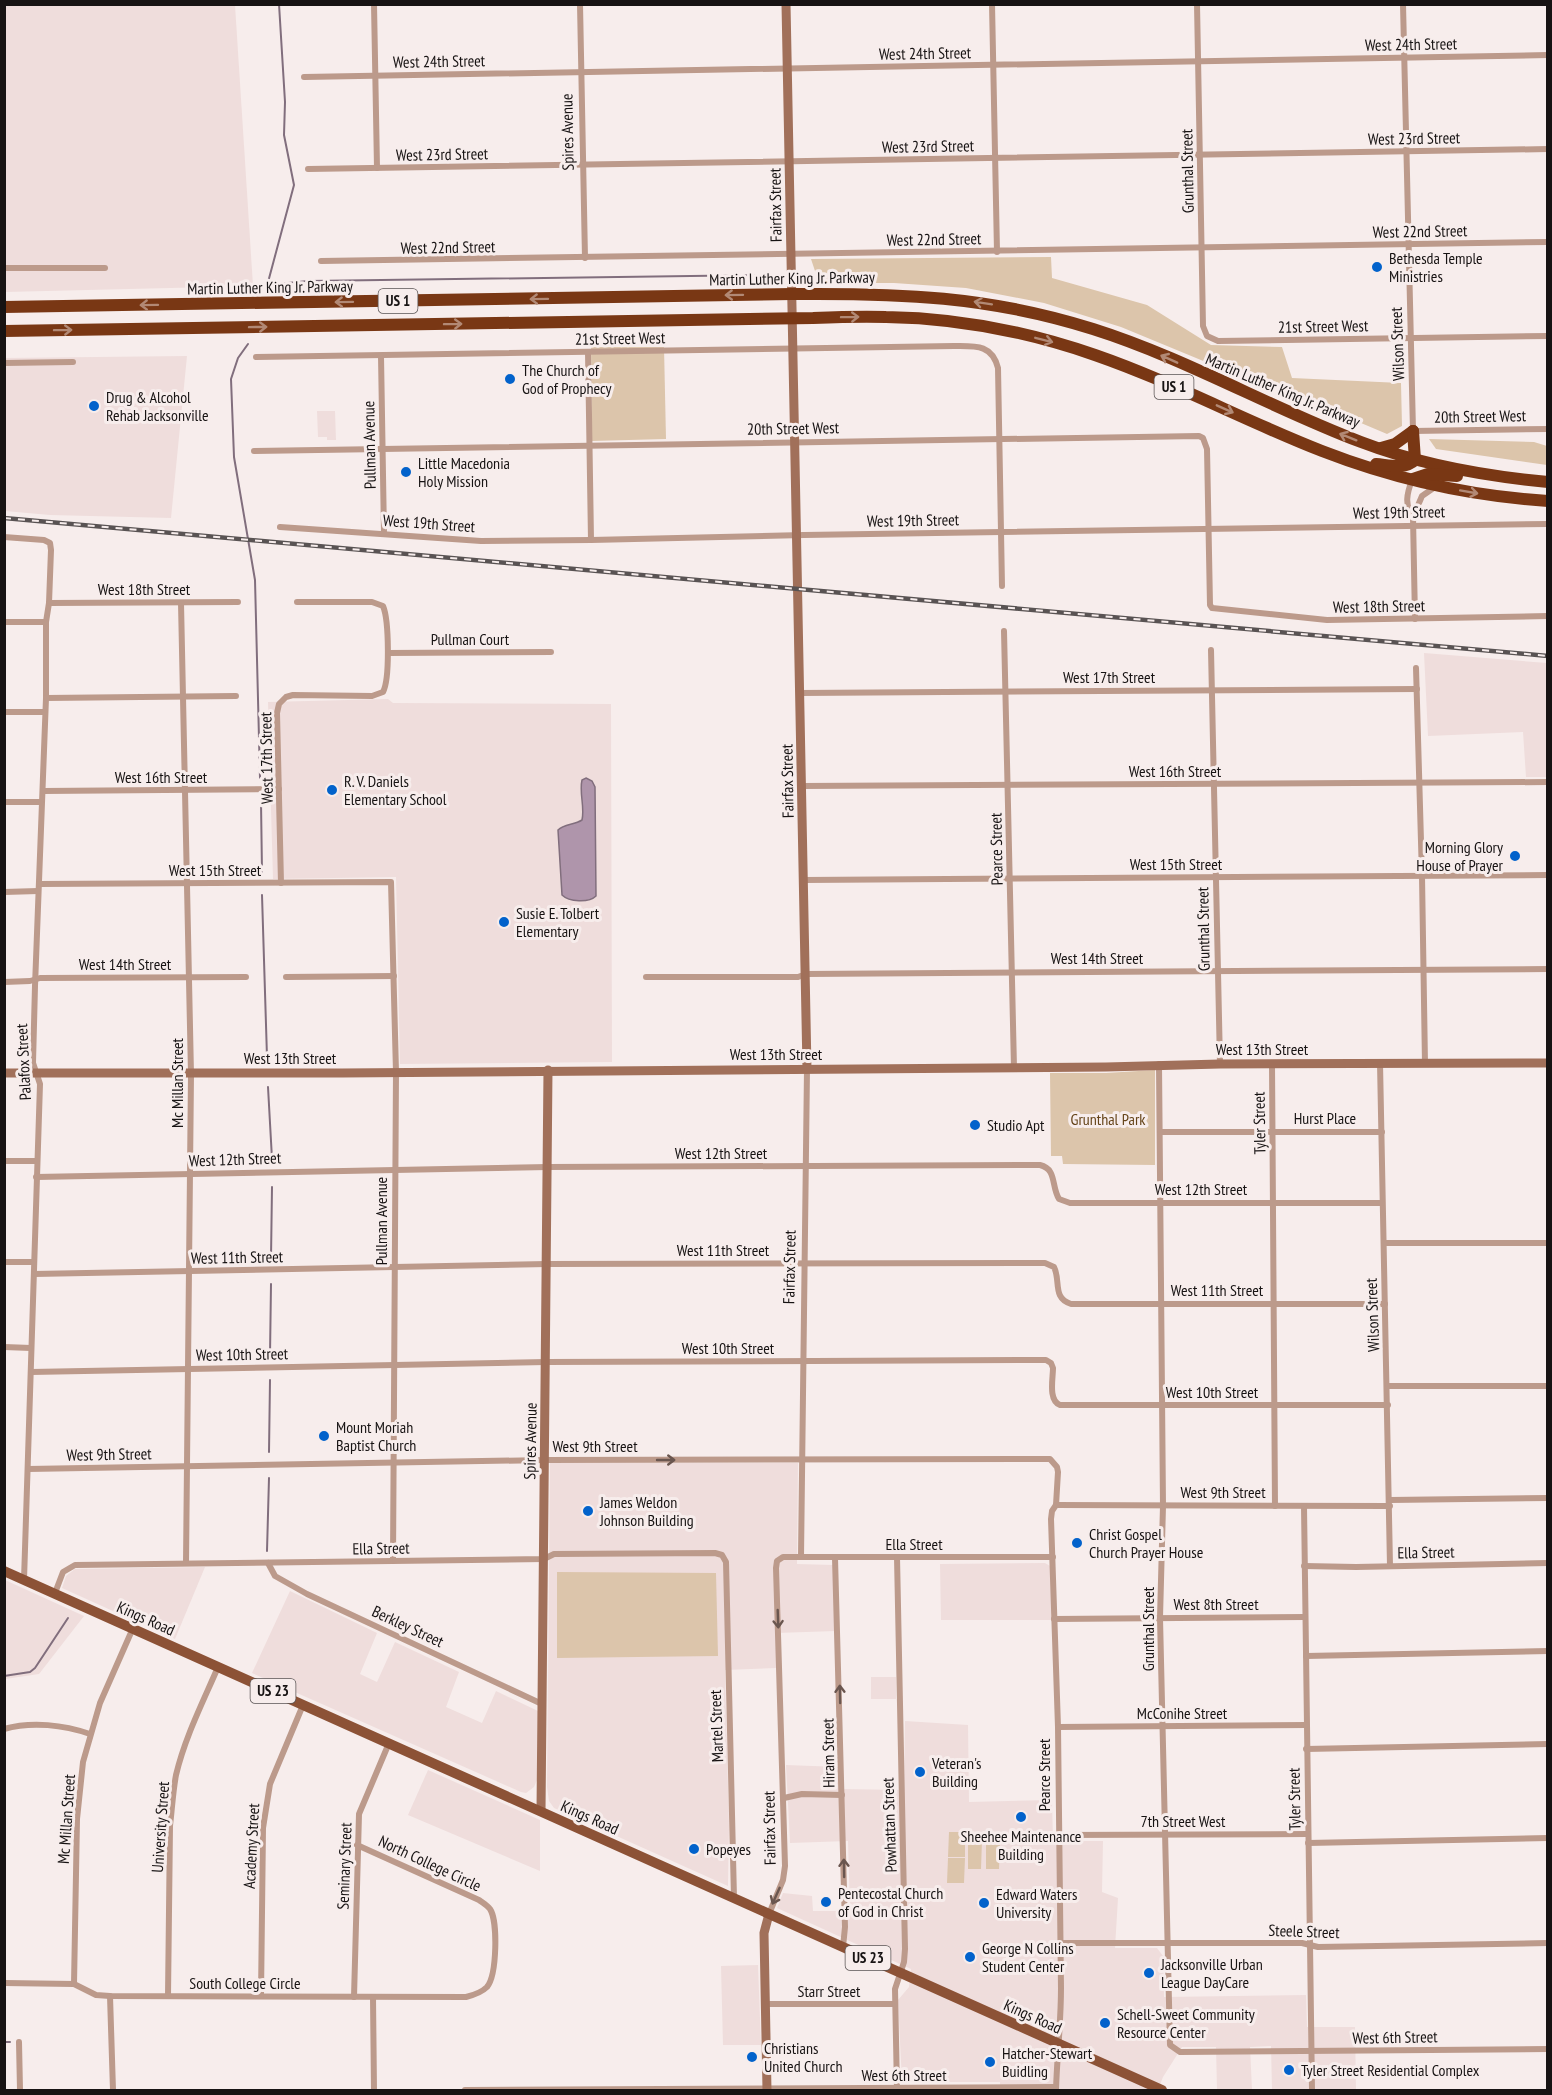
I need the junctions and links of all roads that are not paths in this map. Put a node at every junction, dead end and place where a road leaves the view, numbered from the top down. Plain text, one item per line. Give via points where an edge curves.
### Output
1 (374, 4) edge
2 (580, 4) edge
3 (786, 4) edge
4 (992, 4) edge
5 (1197, 4) edge
6 (1402, 4) edge
7 (1548, 55) edge
8 (1404, 58) junction
9 (1198, 62) junction
10 (993, 65) junction
11 (787, 69) junction
12 (581, 72) junction
13 (376, 75) junction
14 (304, 77) dead end
15 (1548, 149) edge
16 (1406, 152) junction
17 (1201, 155) junction
18 (994, 159) junction
19 (789, 162) junction
20 (583, 166) junction
21 (377, 168) junction
22 (308, 170) dead end
23 (1548, 242) edge
24 (1408, 244) junction
25 (1202, 249) junction
26 (997, 252) junction
27 (791, 255) junction
28 (585, 258) junction
29 (321, 261) dead end
30 (4, 268) edge
31 (105, 268) dead end
32 (792, 294) junction
33 (4, 307) edge
34 (792, 318) junction
35 (4, 331) edge
36 (1207, 336) joint
37 (1548, 336) edge
38 (1410, 338) junction
39 (792, 350) junction
40 (588, 352) junction
41 (381, 356) junction
42 (256, 357) dead end
43 (73, 362) dead end
44 (4, 363) edge
45 (1548, 429) edge
46 (1413, 431) junction
47 (1000, 439) junction
48 (794, 442) junction
49 (590, 446) junction
50 (1380, 448) junction
51 (383, 449) junction
52 (254, 451) dead end
53 (1346, 460) junction
54 (1415, 460) junction
55 (1412, 480) junction
56 (1524, 480) junction
57 (1548, 482) edge
58 (1438, 486) junction
59 (1548, 501) edge
60 (1413, 517) junction
61 (1548, 524) edge
62 (1413, 525) junction
63 (280, 527) dead end
64 (1209, 529) junction
65 (1002, 532) junction
66 (384, 534) junction
67 (797, 535) junction
68 (4, 537) edge
69 (591, 540) junction
70 (1002, 586) dead end
71 (238, 602) dead end
72 (297, 602) dead end
73 (49, 603) junction
74 (181, 603) junction
75 (1548, 616) edge
76 (1415, 619) junction
77 (4, 622) edge
78 (46, 622) junction
79 (1004, 631) dead end
80 (1211, 650) dead end
81 (551, 652) dead end
82 (388, 653) junction
83 (1416, 668) dead end
84 (1417, 689) junction
85 (1006, 691) junction
86 (1212, 691) junction
87 (800, 693) junction
88 (236, 696) dead end
89 (183, 697) junction
90 (46, 698) junction
91 (45, 711) junction
92 (4, 712) edge
93 (1548, 782) edge
94 (1419, 783) junction
95 (1214, 784) junction
96 (1008, 785) junction
97 (802, 786) junction
98 (279, 789) junction
99 (185, 790) junction
100 (43, 791) junction
101 (4, 802) edge
102 (41, 802) junction
103 (1548, 875) edge
104 (1422, 876) junction
105 (1216, 878) junction
106 (1010, 879) junction
107 (804, 880) junction
108 (391, 882) joint
109 (187, 884) junction
110 (281, 884) junction
111 (38, 888) junction
112 (4, 891) edge
113 (1548, 969) edge
114 (1424, 970) junction
115 (1218, 971) junction
116 (1012, 972) junction
117 (806, 974) junction
118 (394, 976) junction
119 (189, 977) junction
120 (246, 977) dead end
121 (286, 977) dead end
122 (646, 977) dead end
123 (35, 980) junction
124 (4, 981) edge
125 (1380, 1063) junction
126 (1548, 1063) edge
127 (1159, 1064) junction
128 (1220, 1064) junction
129 (1272, 1064) junction
130 (1425, 1064) junction
131 (1014, 1068) junction
132 (807, 1069) junction
133 (548, 1070) junction
134 (396, 1072) junction
135 (4, 1073) edge
136 (36, 1073) junction
137 (191, 1074) junction
138 (1160, 1132) junction
139 (1272, 1132) junction
140 (1382, 1132) junction
141 (4, 1161) edge
142 (37, 1161) junction
143 (548, 1167) junction
144 (805, 1167) junction
145 (395, 1170) junction
146 (190, 1174) junction
147 (36, 1177) junction
148 (1160, 1203) junction
149 (1273, 1203) junction
150 (1382, 1203) junction
151 (1384, 1243) junction
152 (1548, 1243) edge
153 (4, 1262) edge
154 (34, 1262) junction
155 (547, 1264) junction
156 (804, 1264) junction
157 (394, 1268) junction
158 (189, 1272) junction
159 (34, 1274) junction
160 (1160, 1303) junction
161 (1273, 1304) junction
162 (1385, 1304) junction
163 (4, 1347) edge
164 (31, 1348) junction
165 (803, 1361) junction
166 (546, 1362) junction
167 (393, 1364) junction
168 (188, 1369) junction
169 (31, 1372) junction
170 (1388, 1386) junction
171 (1548, 1386) edge
172 (1274, 1405) junction
173 (1388, 1405) junction
174 (1162, 1406) junction
175 (802, 1459) junction
176 (545, 1460) junction
177 (393, 1462) junction
178 (1054, 1462) joint
179 (187, 1466) junction
180 (28, 1469) junction
181 (1548, 1498) edge
182 (1389, 1503) junction
183 (1056, 1505) junction
184 (1163, 1506) junction
185 (1275, 1506) junction
186 (1304, 1506) junction
187 (722, 1555) joint
188 (801, 1557) junction
189 (897, 1557) junction
190 (1053, 1557) junction
191 (835, 1558) junction
192 (544, 1559) junction
193 (393, 1561) junction
194 (777, 1561) joint
195 (186, 1563) junction
196 (268, 1563) junction
197 (1548, 1563) edge
198 (1304, 1566) junction
199 (1390, 1566) junction
200 (4, 1571) edge
201 (24, 1580) junction
202 (55, 1593) junction
203 (1305, 1617) junction
204 (1160, 1618) junction
205 (1054, 1619) junction
206 (133, 1628) junction
207 (1548, 1651) edge
208 (1306, 1656) junction
209 (218, 1667) junction
210 (303, 1705) junction
211 (543, 1705) junction
212 (1306, 1725) junction
213 (1163, 1726) junction
214 (1058, 1727) junction
215 (4, 1729) edge
216 (90, 1734) junction
217 (389, 1743) junction
218 (1548, 1744) edge
219 (1306, 1749) junction
220 (842, 1795) junction
221 (784, 1798) junction
222 (541, 1811) junction
223 (1308, 1834) junction
224 (1058, 1835) junction
225 (1165, 1835) junction
226 (1548, 1838) edge
227 (1308, 1843) junction
228 (357, 1845) junction
229 (734, 1898) junction
230 (769, 1914) junction
231 (1059, 1943) junction
232 (1548, 1943) edge
233 (1167, 1944) junction
234 (1310, 1945) junction
235 (843, 1947) junction
236 (901, 1973) junction
237 (4, 1983) edge
238 (74, 1984) junction
239 (486, 1988) joint
240 (111, 1996) junction
241 (168, 1996) junction
242 (261, 1996) junction
243 (354, 1996) junction
244 (373, 1997) junction
245 (765, 2004) junction
246 (894, 2004) junction
247 (19, 2042) dead end
248 (1059, 2044) junction
249 (1172, 2049) joint
250 (1548, 2049) edge
251 (1312, 2051) junction
252 (1056, 2089) edge
253 (506, 2090) edge
254 (637, 2090) edge
255 (767, 2090) edge
256 (897, 2090) edge
257 (20, 2091) edge
258 (113, 2091) edge
259 (375, 2091) edge
260 (465, 2091) edge
261 (1162, 2091) edge
262 (1312, 2091) edge

1 - 13 street
2 - 12 street, Spires Avenue
3 - 11 street, Fairfax Street
4 - 10 street
5 - 9 street, Grunthal Street
6 - 8 street, Wilson Street
7 - 8 street, West 24th Street
8 - 9 street, West 24th Street
8 - 16 street, Wilson Street
9 - 10 street, West 24th Street
9 - 17 street, Grunthal Street
10 - 11 street, West 24th Street
10 - 18 street
11 - 12 street, West 24th Street
11 - 19 street, Fairfax Street
12 - 13 street, West 24th Street
12 - 20 street, Spires Avenue
13 - 14 street, West 24th Street
13 - 21 street
15 - 16 street, West 23rd Street
16 - 17 street, West 23rd Street
16 - 24 street, Wilson Street
17 - 18 street, West 23rd Street
17 - 25 street, Grunthal Street
18 - 19 street, West 23rd Street
18 - 26 street
19 - 20 street, West 23rd Street
19 - 27 street, Fairfax Street
20 - 21 street, West 23rd Street
20 - 28 street, Spires Avenue
21 - 22 street, West 23rd Street
23 - 24 street, West 22nd Street
24 - 25 street, West 22nd Street
24 - 38 street, Wilson Street
25 - 26 street, West 22nd Street
25 - 36 street, Grunthal Street via 1203,326
26 - 27 street, West 22nd Street
27 - 28 street, West 22nd Street
27 - 32 street, Fairfax Street
28 - 29 street, West 22nd Street
30 - 31 street
32 -> 33 highway, Martin Luther King Jr. Parkway / US 1
32 - 34 street, Fairfax Street
50 -> 32 highway, Martin Luther King Jr. Parkway / US 1 via 1137,345 1062,320 992,304 920,295
35 -> 34 highway, US 1
34 - 39 street, Fairfax Street
34 -> 53 highway, US 1 via 922,319 991,328 1061,344 1125,366
36 - 38 street, 21st Street West via 1218,341
37 - 38 street, 21st Street West
38 - 46 street, Wilson Street
39 - 40 street, 21st Street West
39 - 47 street, 21st Street West via 954,346 985,349 994,356 998,368
39 - 48 street, Fairfax Street
40 - 41 street, 21st Street West
40 - 49 street
41 - 42 street, 21st Street West
41 - 51 street, Pullman Avenue
43 - 44 street
45 - 46 street, 20th Street West
46 - 50 highway via 1395,444
46 - 54 highway
47 - 48 street, 20th Street West
47 - 64 street, 20th Street West via 1194,435 1203,438 1207,449
47 - 65 street
48 - 49 street, 20th Street West
48 - 67 street, Fairfax Street
49 - 51 street, 20th Street West
49 - 69 street
50 - 54 highway, Martin Luther King Jr. Parkway / US 1
51 - 52 street, 20th Street West
51 - 66 street, Pullman Avenue
53 - 54 highway via 1400,467
53 - 55 highway, US 1
54 - 56 highway, Martin Luther King Jr. Parkway / US 1
55 - 56 highway via 1428,474
55 - 58 highway, US 1
55 - 60 street via 1407,504
56 - 57 highway, Martin Luther King Jr. Parkway / US 1
58 -> 59 highway, US 1
58 - 60 street via 1422,496
60 - 62 street
61 - 62 street, West 19th Street
62 - 64 street, West 19th Street
62 - 76 street
63 - 66 street, West 19th Street
64 - 65 street, West 19th Street
64 - 76 street, West 18th Street via 1212,608 1326,620
65 - 67 street, West 19th Street
65 - 70 street
66 - 69 street, West 19th Street via 481,540
67 - 69 street, West 19th Street
67 - 87 street, Fairfax Street
68 - 73 street, Palafox Street via 50,543
71 - 74 street, West 18th Street
72 - 82 street via 372,602 383,606
73 - 74 street, West 18th Street
73 - 78 street, Palafox Street
74 - 89 street, Mc Millan Street
75 - 76 street, West 18th Street
77 - 78 street
78 - 90 street, Palafox Street
79 - 85 street, Pearce Street
80 - 86 street, Grunthal Street
81 - 82 street, Pullman Court
82 - 98 street, West 17th Street via 383,692 372,696 293,695 281,700 277,709
83 - 84 street
84 - 86 street, West 17th Street
84 - 94 street
85 - 86 street, West 17th Street
85 - 87 street, West 17th Street
85 - 96 street, Pearce Street
86 - 95 street, Grunthal Street
87 - 97 street, Fairfax Street
88 - 89 street
89 - 90 street
89 - 99 street, Mc Millan Street
90 - 91 street, Palafox Street
91 - 92 street
91 - 100 street, Palafox Street
93 - 94 street, West 16th Street
94 - 95 street, West 16th Street
94 - 104 street
95 - 96 street, West 16th Street
95 - 105 street, Grunthal Street
96 - 97 street, West 16th Street
96 - 106 street, Pearce Street
97 - 107 street, Fairfax Street
98 - 99 street, West 16th Street
98 - 110 street, West 17th Street
99 - 100 street, West 16th Street
99 - 109 street, Mc Millan Street
100 - 102 street, Palafox Street
101 - 102 street
102 - 111 street, Palafox Street
103 - 104 street, West 15th Street
104 - 105 street, West 15th Street
104 - 114 street
105 - 106 street, West 15th Street
105 - 115 street, Grunthal Street
106 - 107 street, West 15th Street
106 - 116 street, Pearce Street
107 - 117 street, Fairfax Street
108 - 110 street, West 15th Street
108 - 118 street, Pullman Avenue
109 - 110 street, West 15th Street
109 - 111 street, West 15th Street
109 - 119 street, Mc Millan Street
111 - 112 street, West 15th Street
111 - 123 street, Palafox Street
113 - 114 street, West 14th Street
114 - 115 street, West 14th Street
114 - 130 street
115 - 116 street, West 14th Street
115 - 128 street, Grunthal Street
116 - 117 street, West 14th Street
116 - 131 street, Pearce Street
117 - 122 street, West 14th Street
117 - 132 street, Fairfax Street
118 - 121 street
118 - 134 street, Pullman Avenue
119 - 120 street, West 14th Street
119 - 123 street, West 14th Street
119 - 137 street, Mc Millan Street
123 - 124 street, West 14th Street
123 - 136 street, Palafox Street
125 - 129 street, West 13th Street
125 - 130 street, West 13th Street
125 - 140 street, Wilson Street
126 - 130 street, West 13th Street
127 - 128 street, West 13th Street
127 - 131 street, West 13th Street
127 - 138 street, Grunthal Street
128 - 129 street, West 13th Street
129 - 139 street, Tyler Street
131 - 132 street, West 13th Street
132 - 133 street, West 13th Street
132 - 144 street, Fairfax Street
133 - 134 street, West 13th Street
133 - 143 street, Spires Avenue
134 - 137 street, West 13th Street
134 - 145 street, Pullman Avenue
135 - 136 street, West 13th Street
136 - 137 street, West 13th Street
136 - 142 street, Palafox Street via 40,1084
137 - 146 street, Mc Millan Street
138 - 139 street, Hurst Place
138 - 148 street, Grunthal Street
139 - 140 street, Hurst Place
139 - 149 street, Tyler Street
140 - 150 street, Wilson Street
141 - 142 street
142 - 147 street, Palafox Street
143 - 144 street, West 12th Street
143 - 145 street, West 12th Street
143 - 155 street, Spires Avenue
144 - 148 street, West 12th Street via 1040,1165 1052,1173 1055,1194 1064,1202
144 - 156 street, Fairfax Street
145 - 146 street, West 12th Street
145 - 157 street, Pullman Avenue
146 - 147 street, West 12th Street
146 - 158 street, Mc Millan Street
147 - 154 street, Palafox Street
148 - 149 street, West 12th Street
148 - 160 street, Grunthal Street
149 - 150 street, West 12th Street
149 - 161 street, Tyler Street
150 - 151 street, Wilson Street
151 - 152 street
151 - 162 street, Wilson Street
153 - 154 street
154 - 159 street, Palafox Street
155 - 156 street, West 11th Street
155 - 157 street, West 11th Street
155 - 166 street, Spires Avenue
156 - 160 street, West 11th Street via 1045,1263 1057,1272 1059,1294 1071,1304
156 - 165 street, Fairfax Street
157 - 158 street, West 11th Street
157 - 167 street, Pullman Avenue
158 - 159 street, West 11th Street
158 - 168 street, Mc Millan Street
159 - 164 street, Palafox Street
160 - 161 street, West 11th Street
160 - 174 street, Grunthal Street
161 - 162 street, West 11th Street
161 - 172 street, Tyler Street
162 - 170 street, Wilson Street
163 - 164 street
164 - 169 street, Palafox Street
165 - 166 street, West 10th Street
165 - 174 street, West 10th Street via 1046,1360 1053,1365 1053,1398 1058,1404
165 - 175 street, Fairfax Street
166 - 167 street, West 10th Street
166 - 176 street, Spires Avenue
167 - 168 street, West 10th Street
167 - 177 street, Pullman Avenue
168 - 169 street, West 10th Street
168 - 179 street, Mc Millan Street
169 - 180 street, Palafox Street
170 - 171 street
170 - 173 street, Wilson Street
172 - 173 street, West 10th Street
172 - 174 street, West 10th Street
172 - 185 street, Tyler Street
173 - 182 street, Wilson Street
174 - 184 street, Grunthal Street
176 -> 175 street, West 9th Street
175 - 178 street, West 9th Street via 1044,1458
175 - 188 street, Fairfax Street
176 - 177 street, West 9th Street
176 - 192 street, Spires Avenue
177 - 179 street, West 9th Street
177 - 193 street, Pullman Avenue
178 - 183 street, Pearce Street via 1058,1472
179 - 180 street, West 9th Street
179 - 195 street, Mc Millan Street
180 - 201 street, Palafox Street
181 - 182 street, West 9th Street
182 - 186 street, West 9th Street
182 - 199 street, Wilson Street
183 - 184 street, West 9th Street
183 - 190 street, Pearce Street via 1051,1519
184 - 185 street, West 9th Street
184 - 204 street, Grunthal Street
185 - 186 street, West 9th Street
186 - 198 street, Tyler Street
187 - 192 street, Ella Street via 554,1554
187 - 229 street, Martel Street via 726,1562
188 - 191 street, Ella Street
188 - 194 street, Ella Street
189 - 190 street, Ella Street
189 - 191 street, Ella Street
189 - 236 street, Powhattan Street via 905,1941
190 - 205 street, Pearce Street
220 -> 191 street, Hiram Street
192 - 193 street, Ella Street
192 - 211 street, Spires Avenue
193 - 196 street, Ella Street
194 -> 221 street, Fairfax Street
195 - 196 street, Ella Street
195 - 202 street, Ella Street via 75,1565 63,1572
196 - 211 street, Berkley Street via 275,1576 307,1594
197 - 199 street, Ella Street
198 - 199 street, Ella Street
198 - 203 street, Tyler Street
200 - 201 main road, Kings Road / US 23
201 - 202 main road, Kings Road / US 23
202 - 206 main road, Kings Road / US 23
203 - 204 street, West 8th Street
203 - 208 street, Tyler Street
204 - 205 street, West 8th Street
204 - 213 street, Grunthal Street
205 - 214 street, Pearce Street
206 - 209 main road, Kings Road / US 23
206 - 216 street, Mc Millan Street
207 - 208 street
208 - 212 street, Tyler Street
209 - 210 main road, Kings Road / US 23
209 - 241 street, University Street via 188,1735 176,1775 170,1826
210 - 217 main road, Kings Road / US 23
210 - 242 street, Academy Street via 270,1784 265,1806
211 - 222 street, Spires Avenue
212 - 213 street, McConihe Street
212 - 219 street, Tyler Street
213 - 214 street, McConihe Street
213 - 225 street, Grunthal Street
214 - 224 street, Pearce Street
215 - 216 street via 56,1725
216 - 238 street, Mc Millan Street via 78,1799
217 - 222 main road, Kings Road / US 23
217 - 228 street, Seminary Street via 361,1806
218 - 219 street
219 - 223 street, Tyler Street
220 - 221 street via 802,1794
235 -> 220 street, Hiram Street
221 -> 230 street, Fairfax Street via 785,1866
222 - 229 main road, Kings Road / US 23
223 - 225 street, 7th Street West
223 - 227 street, Tyler Street
224 - 225 street, 7th Street West
224 - 231 street, Pearce Street
225 - 233 street, Grunthal Street
226 - 227 street
227 - 234 street, Tyler Street
228 - 239 street, North College Circle via 479,1900 490,1909 495,1967
228 - 243 street, Seminary Street
229 - 230 main road, Kings Road / US 23
230 - 235 main road, Kings Road / US 23
230 - 245 street, Fairfax Street via 764,1933
231 - 233 street, Steele Street
231 - 248 street, Pearce Street
232 - 234 street, Steele Street
233 - 234 street, Steele Street
233 - 249 street, Grunthal Street
234 - 251 street, Tyler Street
235 - 236 main road, Kings Road / US 23
236 - 246 street, Powhattan Street via 894,1989
236 - 248 main road, Kings Road / US 23
237 - 238 street, South College Circle
238 - 240 street, South College Circle via 96,1995
239 - 244 street, South College Circle via 466,1997
240 - 241 street, South College Circle
240 - 258 street
241 - 242 street, South College Circle
242 - 243 street, South College Circle
243 - 244 street, South College Circle
244 - 259 street
245 - 246 street, Starr Street
245 - 255 street, Fairfax Street
246 - 256 street, Powhattan Street
247 - 257 street
248 - 252 street, Pearce Street
248 - 261 main road, Kings Road / US 23
249 - 251 street, West 6th Street
250 - 251 street, West 6th Street
251 - 262 street, Tyler Street
252 - 256 street, West 6th Street
253 - 254 street, West 6th Street
253 - 260 street, West 6th Street
254 - 255 street, West 6th Street
255 - 256 street, West 6th Street

